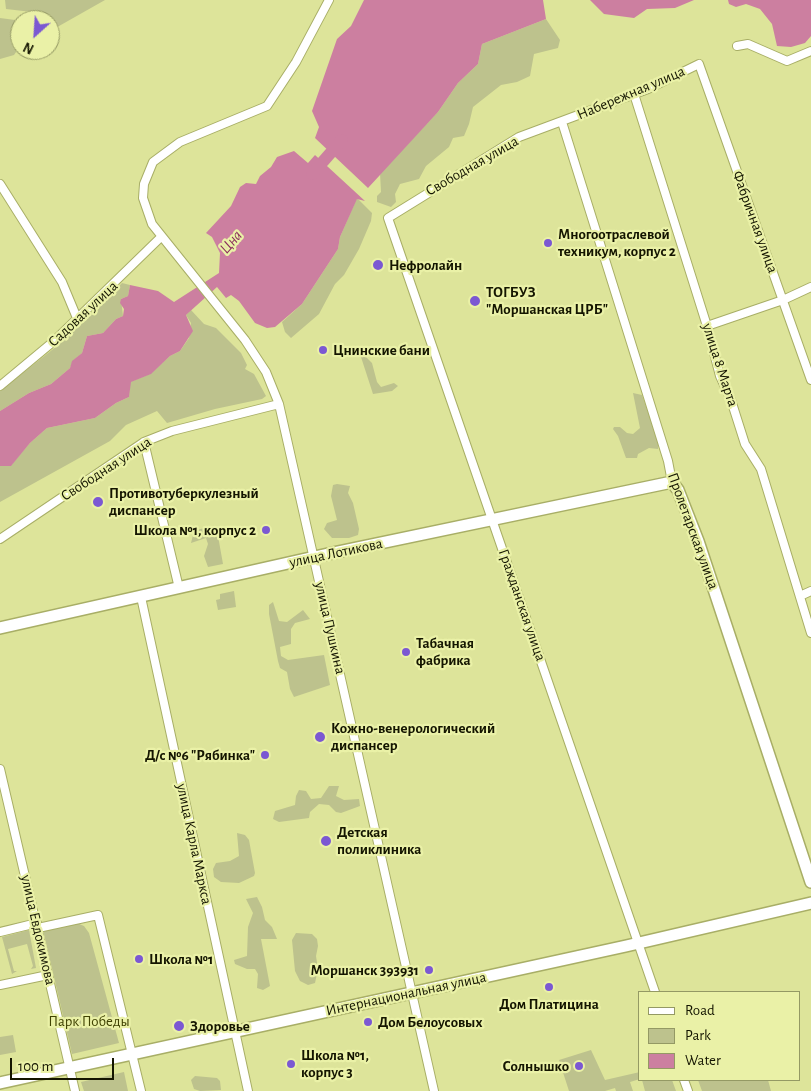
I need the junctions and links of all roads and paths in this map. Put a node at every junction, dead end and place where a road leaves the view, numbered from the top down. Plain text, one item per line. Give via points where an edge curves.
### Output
1 (329, 0) edge
2 (737, 46) dead end
3 (811, 51) edge
4 (699, 64) joint
5 (634, 94) junction
6 (562, 122) junction
7 (0, 184) edge
8 (388, 218) joint
9 (161, 237) junction
10 (811, 287) edge
11 (783, 300) junction
12 (77, 318) junction
13 (708, 326) junction
14 (811, 380) edge
15 (0, 386) edge
16 (280, 404) junction
17 (144, 442) junction
18 (672, 482) junction
19 (492, 520) junction
20 (0, 539) edge
21 (314, 557) junction
22 (179, 588) junction
23 (811, 591) edge
24 (800, 596) junction
25 (141, 598) junction
26 (0, 628) edge
27 (811, 633) edge
28 (0, 769) edge
29 (809, 872) edge
30 (811, 882) edge
31 (811, 903) edge
32 (37, 926) junction
33 (0, 932) edge
34 (639, 944) junction
35 (48, 975) junction
36 (0, 985) edge
37 (655, 991) edge
38 (412, 993) junction
39 (235, 1031) junction
40 (132, 1054) junction
41 (69, 1068) junction
42 (0, 1083) edge
43 (75, 1091) edge
44 (141, 1091) edge
45 (248, 1091) edge
46 (434, 1091) edge

1 - 9 street, улица Пушкина via 267,106 198,133 153,162 147,174 143,198
2 - 3 street via 748,44 787,61
4 - 5 street, Набережная улица
4 - 11 street, Фабричная улица
5 - 6 street, Набережная улица
5 - 13 street, улица 8 Марта
6 - 8 street, Свободная улица via 520,137
6 - 18 street, Пролетарская улица
7 - 12 street via 62,282
8 - 19 street, Гражданская улица
9 - 12 street, Садовая улица
9 - 16 street, улица Пушкина via 262,364
10 - 11 street
11 - 13 street
11 - 14 street, Фабричная улица
12 - 15 street, Садовая улица
13 - 24 street, улица 8 Марта via 720,376 745,444 761,469
16 - 17 street, Свободная улица via 172,431
16 - 21 street, улица Пушкина
17 - 20 street, Свободная улица
17 - 22 street
18 - 19 street, улица Лотикова
18 - 29 street, Пролетарская улица via 698,541
19 - 21 street, улица Лотикова
19 - 34 street, Гражданская улица
21 - 22 street, улица Лотикова
21 - 38 street, улица Пушкина
22 - 25 street, улица Лотикова
23 - 24 street
24 - 27 street, улица 8 Марта
25 - 26 street, улица Лотикова
25 - 39 street, улица Карла Маркса
28 - 32 street, улица Евдокимова
29 - 30 street, Пролетарская улица
31 - 34 street, Интернациональная улица
32 - 33 street
32 - 35 street, улица Евдокимова
32 - 40 street via 98,915
34 - 37 street, Гражданская улица
34 - 38 street, Интернациональная улица
35 - 36 street
35 - 41 street, улица Евдокимова
38 - 39 street, Интернациональная улица
38 - 46 street, улица Пушкина
39 - 40 street, Интернациональная улица
39 - 45 street, улица Карла Маркса
40 - 41 street, Интернациональная улица
40 - 44 street
41 - 42 street, Интернациональная улица
41 - 43 street, улица Евдокимова

